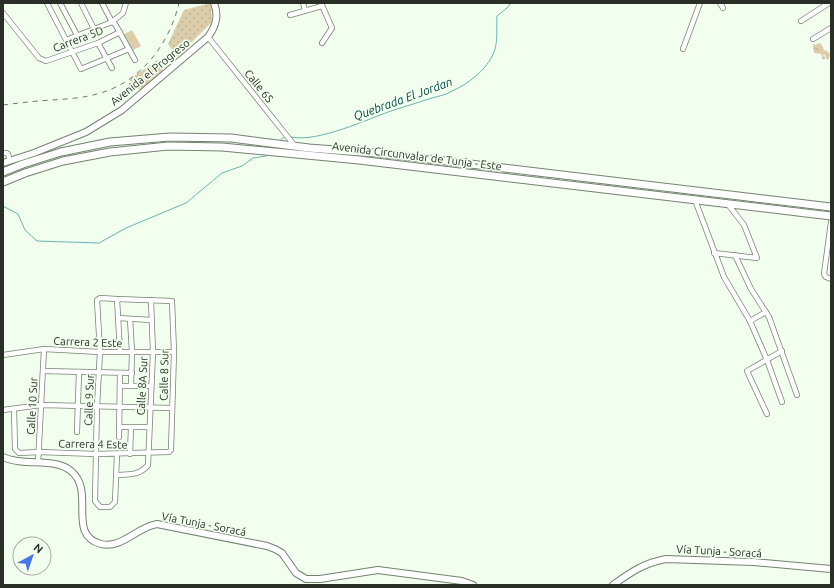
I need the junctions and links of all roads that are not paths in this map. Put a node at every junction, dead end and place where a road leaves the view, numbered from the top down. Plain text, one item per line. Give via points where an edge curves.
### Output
1 (47, 3) edge
2 (60, 3) edge
3 (81, 3) edge
4 (102, 3) edge
5 (126, 3) edge
6 (214, 3) edge
7 (303, 3) edge
8 (700, 3) edge
9 (720, 3) edge
10 (829, 3) edge
11 (322, 4) edge
12 (723, 8) dead end
13 (305, 10) junction
14 (3, 14) edge
15 (290, 15) dead end
16 (801, 21) dead end
17 (112, 22) junction
18 (831, 28) edge
19 (94, 29) junction
20 (120, 32) junction
21 (77, 35) junction
22 (208, 37) junction
23 (813, 39) dead end
24 (66, 40) junction
25 (98, 42) junction
26 (322, 43) dead end
27 (130, 49) junction
28 (683, 49) dead end
29 (72, 52) junction
30 (107, 59) junction
31 (135, 60) dead end
32 (112, 68) dead end
33 (296, 146) junction
34 (3, 153) edge
35 (10, 161) junction
36 (3, 163) edge
37 (3, 172) edge
38 (3, 182) edge
39 (695, 200) junction
40 (727, 204) junction
41 (831, 206) edge
42 (831, 216) edge
43 (831, 222) edge
44 (714, 253) junction
45 (735, 255) junction
46 (831, 279) edge
47 (117, 299) junction
48 (150, 300) junction
49 (766, 312) junction
50 (118, 318) junction
51 (130, 319) junction
52 (152, 320) junction
53 (750, 321) junction
54 (44, 349) junction
55 (782, 351) junction
56 (100, 352) junction
57 (120, 352) junction
58 (132, 352) junction
59 (153, 352) junction
60 (174, 352) junction
61 (3, 355) edge
62 (767, 360) junction
63 (43, 371) junction
64 (79, 372) junction
65 (99, 373) junction
66 (120, 373) junction
67 (132, 373) junction
68 (120, 386) junction
69 (131, 386) junction
70 (151, 386) junction
71 (798, 394) dead end
72 (782, 402) dead end
73 (41, 405) junction
74 (78, 405) junction
75 (97, 406) junction
76 (120, 407) junction
77 (151, 407) junction
78 (172, 408) junction
79 (14, 409) junction
80 (3, 410) edge
81 (767, 414) dead end
82 (120, 427) junction
83 (131, 427) junction
84 (149, 427) junction
85 (77, 432) dead end
86 (119, 437) dead end
87 (171, 450) joint
88 (17, 451) junction
89 (39, 452) junction
90 (96, 454) junction
91 (117, 454) junction
92 (130, 454) junction
93 (148, 454) junction
94 (3, 457) edge
95 (17, 462) junction
96 (38, 463) junction
97 (116, 475) junction
98 (831, 569) edge
99 (473, 585) edge
100 (613, 585) edge

1 - 24 street
2 - 21 street
3 - 19 street
4 - 17 street
5 - 17 street via 123,13
6 - 22 main road, Avenida el Progreso via 216,23
7 - 13 street
8 - 28 street
9 - 12 street
10 - 16 street
11 - 13 street
11 - 26 street via 332,28
13 - 15 street
14 - 29 street, Carrera 5D via 38,58 46,61
17 - 19 street
17 - 20 street
18 - 23 street
19 - 21 street
20 - 25 street, Carrera 5D
20 - 27 street
21 - 24 street
22 - 33 street, Calle 6S
22 - 35 main road, Avenida el Progreso via 116,114 86,132
24 - 29 street
25 - 29 street, Carrera 5D
25 - 30 street
27 - 30 street
27 - 31 street
29 - 30 street via 81,69
30 - 32 street
33 - 37 highway, Avenida Circunvalar de Tunja - Este via 231,138 170,136 110,142 61,152
33 - 41 highway, Avenida Circunvalar de Tunja - Este via 386,154
34 - 35 street via 8,154
35 - 36 main road, Avenida el Progreso
38 - 39 highway, Avenida Circunvalar de Tunja - Este via 63,161 110,152 168,146 222,146
39 - 40 highway, Avenida Circunvalar de Tunja - Este
39 - 44 street
40 - 42 highway, Avenida Circunvalar de Tunja - Este
40 - 45 street via 744,225 757,258
43 - 46 street via 824,274
44 - 45 street
44 - 53 street via 724,277
45 - 49 street via 751,289
47 - 48 street
47 - 50 street
47 - 56 street, Calle 9 Sur via 100,298 97,302
48 - 52 street, Calle 8A Sur
48 - 60 street, Calle 8 Sur via 172,301
49 - 53 street
49 - 55 street
50 - 51 street
50 - 57 street
51 - 52 street
51 - 58 street
52 - 59 street, Calle 8A Sur
53 - 62 street
54 - 56 street, Carrera 2 Este
54 - 61 street, Carrera 2 Este
54 - 63 street, Calle 10 Sur
55 - 62 street
55 - 71 street
56 - 57 street, Carrera 2 Este
56 - 65 street, Calle 9 Sur
57 - 58 street, Carrera 2 Este
58 - 59 street, Carrera 2 Este
58 - 67 street
59 - 60 street, Carrera 2 Este
59 - 70 street, Calle 8A Sur
60 - 78 street, Calle 8 Sur
62 - 72 street
62 - 81 street via 747,371
63 - 64 street
63 - 73 street, Calle 10 Sur
64 - 65 street
64 - 74 street
65 - 66 street
65 - 75 street, Calle 9 Sur
66 - 67 street
66 - 68 street
67 - 69 street
68 - 69 street
68 - 76 street
69 - 70 street
70 - 77 street, Calle 8A Sur
73 - 74 street
73 - 79 street
73 - 89 street, Calle 10 Sur
74 - 75 street
74 - 85 street
75 - 76 street
75 - 90 street, Calle 9 Sur
76 - 77 street
76 - 82 street
77 - 78 street
77 - 84 street, Calle 8A Sur
78 - 87 street, Calle 8 Sur
79 - 80 street
79 - 88 street
82 - 83 street
82 - 86 street
83 - 84 street
83 - 92 street
84 - 93 street, Calle 8A Sur
87 - 93 street, Carrera 4 Este
88 - 89 street, Carrera 4 Este
88 - 95 street
89 - 90 street, Carrera 4 Este
89 - 96 street, Calle 10 Sur
90 - 91 street, Carrera 4 Este
90 - 97 street, Calle 9 Sur via 95,501 100,507 110,508 115,502
91 - 92 street, Carrera 4 Este
91 - 97 street
92 - 93 street, Carrera 4 Este
93 - 97 street, Calle 8A Sur via 148,464 142,470 135,474
94 - 95 main road, Vía Tunja - Soracá
95 - 96 main road, Vía Tunja - Soracá
96 - 99 main road, Vía Tunja - Soracá via 64,466 78,478 82,492 84,531 88,537 101,544 115,544 157,524 267,546 287,559 296,572 306,579 378,570 462,581
98 - 100 main road, Vía Tunja - Soracá via 752,562 666,559 641,566

